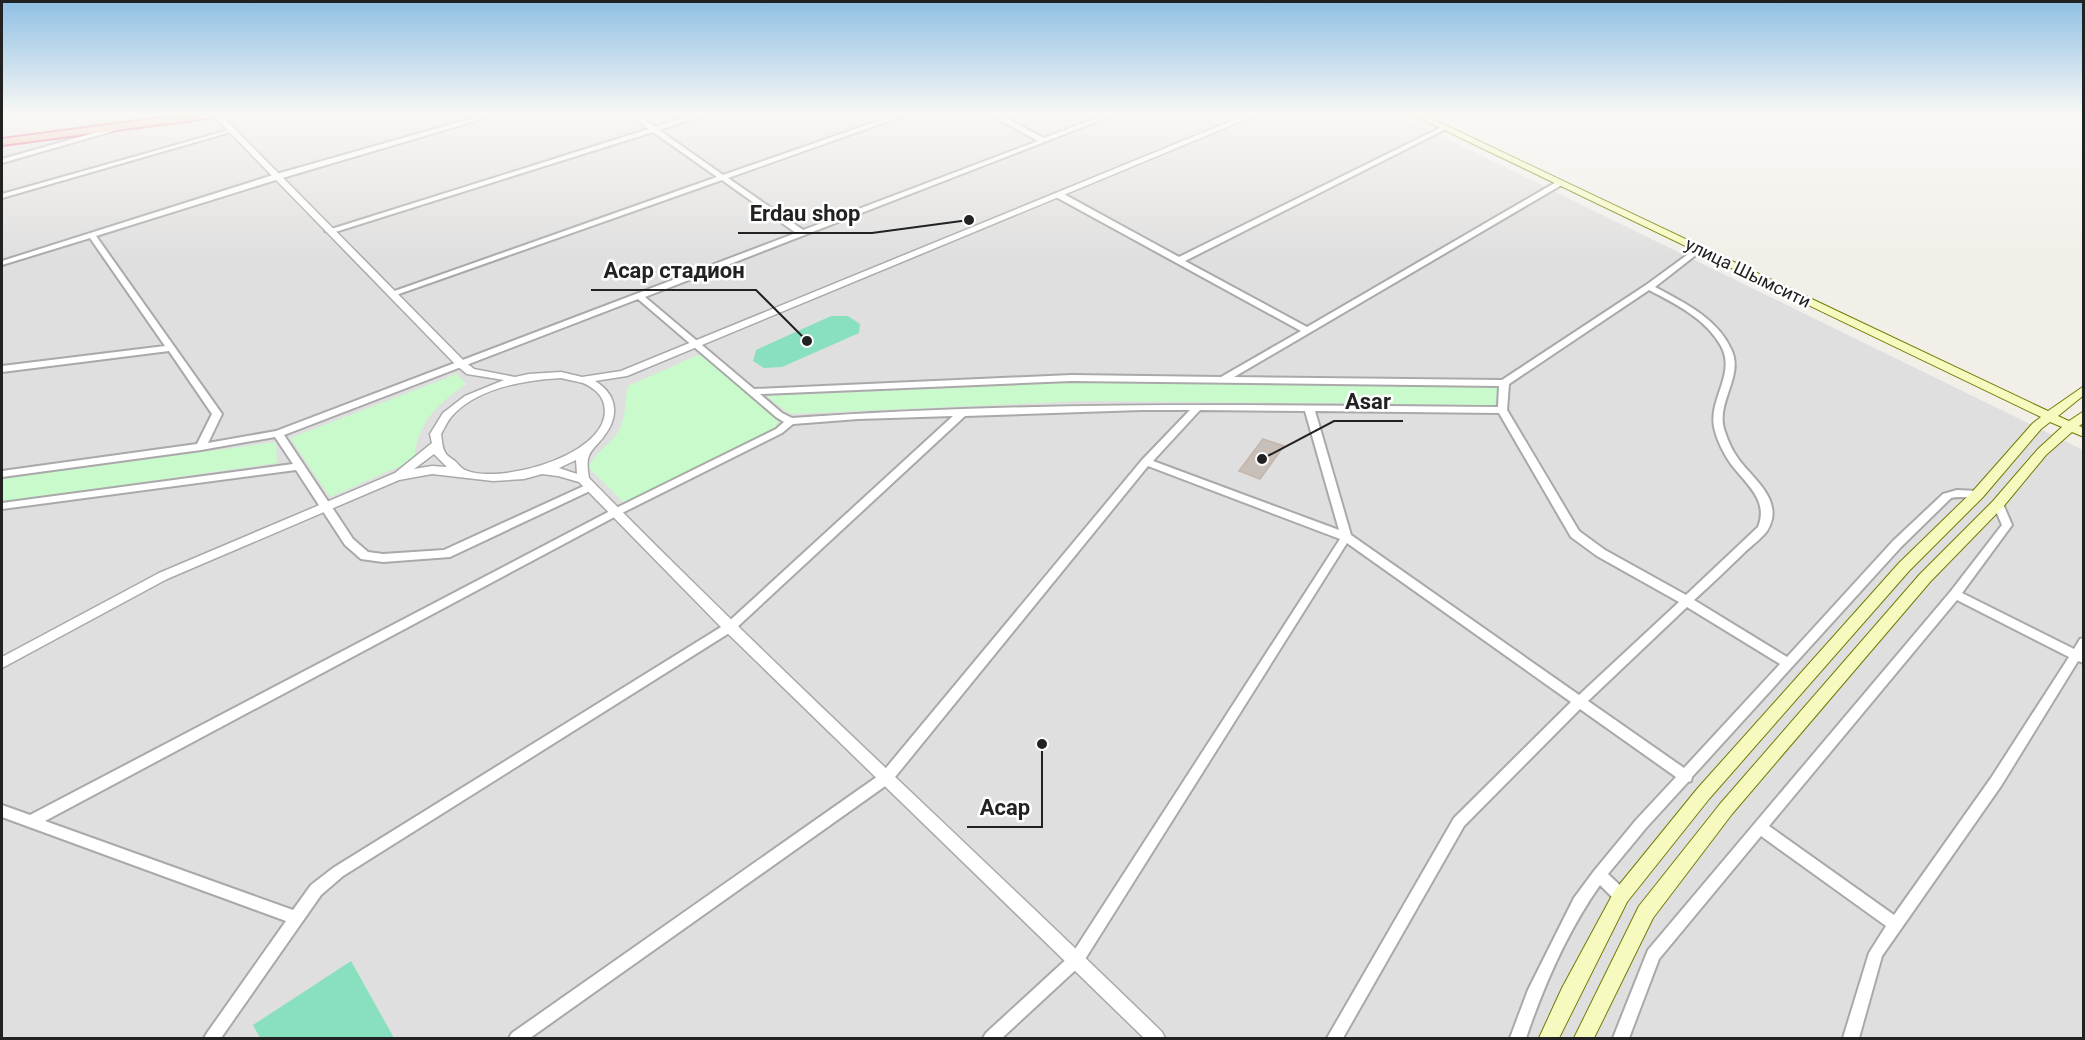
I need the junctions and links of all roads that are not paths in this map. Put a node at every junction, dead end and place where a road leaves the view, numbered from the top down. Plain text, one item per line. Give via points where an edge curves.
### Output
1 (123, 162) edge
2 (261, 162) edge
3 (330, 162) edge
4 (553, 162) edge
5 (700, 162) edge
6 (768, 162) edge
7 (991, 162) edge
8 (1140, 162) edge
9 (1377, 162) edge
10 (1515, 162) edge
11 (276, 177) junction
12 (723, 177) junction
13 (1561, 183) junction
14 (1059, 195) junction
15 (2, 196) edge
16 (329, 231) junction
17 (92, 234) junction
18 (803, 234) junction
19 (1698, 249) junction
20 (1178, 261) junction
21 (2, 262) edge
22 (1649, 287) junction
23 (393, 293) junction
24 (639, 296) junction
25 (1308, 331) junction
26 (696, 344) junction
27 (171, 348) junction
28 (461, 364) junction
29 (2, 369) edge
30 (471, 372) junction
31 (623, 374) junction
32 (514, 379) junction
33 (582, 379) junction
34 (1223, 379) junction
35 (1504, 383) junction
36 (2084, 389) edge
37 (753, 392) junction
38 (463, 401) junction
39 (609, 402) junction
40 (1198, 407) junction
41 (1309, 408) junction
42 (1502, 410) junction
43 (963, 412) junction
44 (2084, 415) edge
45 (2048, 416) junction
46 (790, 420) junction
47 (2069, 426) junction
48 (2084, 433) edge
49 (278, 434) junction
50 (435, 446) junction
51 (201, 447) junction
52 (588, 447) junction
53 (1146, 462) junction
54 (300, 466) junction
55 (535, 472) junction
56 (461, 473) junction
57 (2, 474) edge
58 (396, 477) junction
59 (586, 483) junction
60 (1978, 494) junction
61 (1998, 504) junction
62 (2, 506) edge
63 (324, 506) junction
64 (616, 512) junction
65 (1347, 537) junction
66 (1955, 594) junction
67 (1685, 600) junction
68 (730, 627) junction
69 (2084, 642) edge
70 (2079, 656) edge
71 (2, 663) edge
72 (1788, 663) junction
73 (1580, 701) junction
74 (1686, 777) junction
75 (886, 778) junction
76 (2, 810) edge
77 (33, 821) junction
78 (1760, 827) junction
79 (1599, 875) junction
80 (1621, 896) junction
81 (296, 918) junction
82 (1896, 925) junction
83 (1077, 959) junction
84 (212, 1038) edge
85 (517, 1038) edge
86 (991, 1038) edge
87 (1156, 1038) edge
88 (1335, 1038) edge
89 (1518, 1038) edge
90 (1549, 1038) edge
91 (1584, 1038) edge
92 (1622, 1038) edge
93 (1851, 1038) edge

1 - 15 street
2 - 11 street
3 - 11 street
4 - 16 street
5 - 12 street
6 - 12 street
7 - 18 street
8 - 14 street
9 - 20 street
10 - 13 main road, улица Шымсити
11 - 16 street
11 - 17 street
12 - 18 street
12 - 23 street
13 - 19 main road, улица Шымсити
13 - 25 street
14 - 20 street
14 - 26 street
16 - 23 street
17 - 21 street
17 - 27 street
18 - 24 street
19 - 22 street
19 - 45 main road, улица Шымсити
20 - 25 street
22 - 35 street
22 - 67 street via 1709,324 1728,350 1732,370 1720,398 1718,426 1731,455 1762,495 1768,514 1763,530
23 - 28 street
24 - 26 street
24 - 28 street
25 - 34 street
26 - 31 street
26 - 37 street
27 - 29 street
27 - 51 street via 217,414
28 - 30 street
28 - 49 street
30 - 32 street
30 - 38 street via 474,382
31 - 33 street
31 - 39 street via 614,385
32 - 33 street via 551,375
32 - 38 street
33 - 39 street via 595,385
34 - 35 street
34 - 37 street via 1071,378
35 - 42 street
36 - 45 main road
37 - 46 street
38 - 50 street via 441,423
39 - 52 street via 607,424
40 - 41 street
40 - 43 street
40 - 53 street
41 - 42 street
41 - 65 street
42 - 67 street via 1575,534
43 - 46 street
43 - 68 street
44 - 47 main road
45 - 47 main road, улица Шымсити
45 - 60 main road
46 - 64 street via 779,431
47 - 48 main road, улица Шымсити
47 - 61 main road
49 - 51 street
49 - 54 street
50 - 56 street via 447,465
50 - 58 street
51 - 57 street
52 - 55 street
52 - 59 street via 582,459
53 - 65 street
53 - 75 street
54 - 62 street
54 - 63 street
55 - 56 street via 495,478
55 - 59 street via 558,472
56 - 58 street via 432,470
58 - 63 street
59 - 63 street via 446,554 365,556 349,542
59 - 64 street
60 - 72 street via 1947,496 1897,544
60 - 80 main road via 1904,567 1799,685 1703,794
61 - 66 street via 2007,525
61 - 91 main road via 1925,578 1843,672 1726,809 1646,912
63 - 71 street via 163,576
64 - 68 street
64 - 77 street
65 - 73 street
65 - 83 street
66 - 70 street
66 - 78 street
67 - 72 street
67 - 73 street
68 - 75 street
68 - 81 street via 338,872 316,890
69 - 70 street
70 - 82 street
72 - 74 street
73 - 74 street
73 - 88 street via 1459,822
74 - 79 street
75 - 83 street
75 - 85 street
76 - 77 street
77 - 81 street
78 - 82 street
78 - 92 street via 1653,955
79 - 80 street
79 - 89 street via 1579,903 1550,959
80 - 90 main road
81 - 84 street
82 - 93 street via 1876,953
83 - 86 street
83 - 87 street

